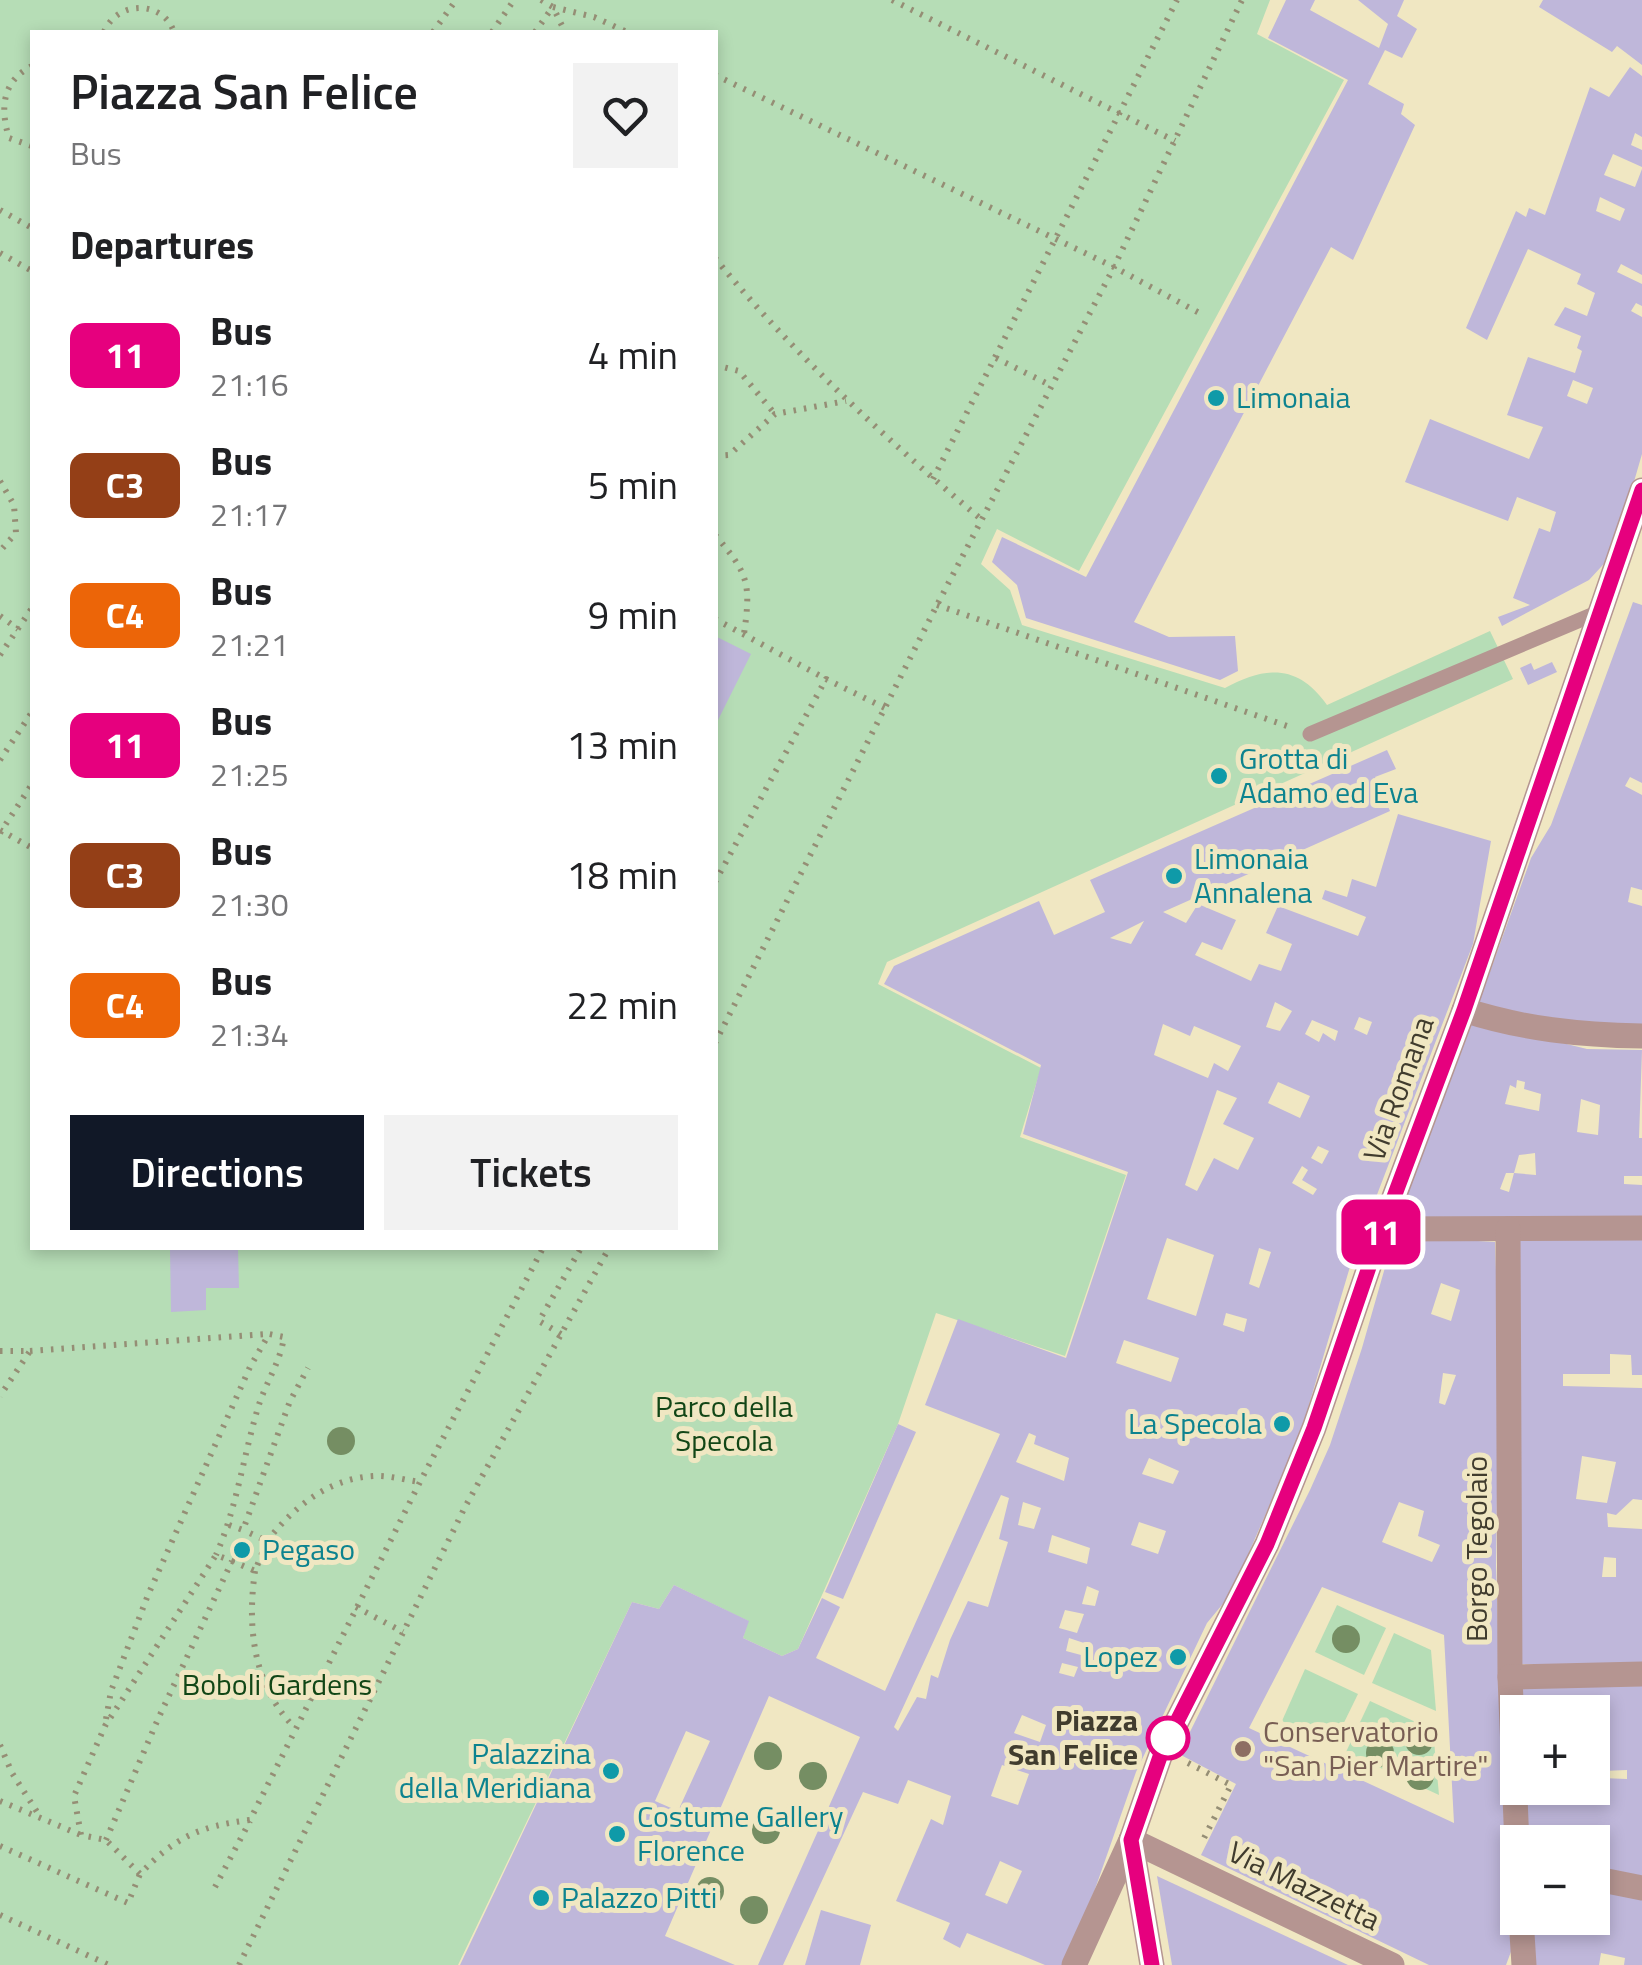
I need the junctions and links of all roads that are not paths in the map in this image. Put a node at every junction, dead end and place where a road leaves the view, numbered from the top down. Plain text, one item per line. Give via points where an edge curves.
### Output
1 (1642, 490) edge
2 (1599, 612) junction
3 (1310, 734) road end
4 (1464, 1010) junction
5 (1642, 1036) edge
6 (1642, 1228) edge
7 (1382, 1229) junction
8 (1508, 1229) junction
9 (1642, 1674) edge
10 (1510, 1677) junction
11 (1516, 1825) edge
12 (1131, 1840) junction
13 (1610, 1882) edge
14 (1642, 1888) edge
15 (1522, 1935) edge
16 (1074, 1965) edge
17 (1152, 1965) edge
18 (1392, 1965) edge
19 (1524, 1965) edge

1 - 2 street, Via Romana
2 - 3 lane
2 - 4 street, Via Romana
4 - 5 street via 1582,1036
4 - 7 street, Via Romana
6 - 8 street
7 - 8 street
7 - 12 street, Via Romana via 1267,1544
8 - 10 street, Borgo Tegolaio
9 - 10 street
10 - 11 street, Borgo Tegolaio
12 - 16 street
12 - 17 street
12 - 18 street, Via Mazzetta via 1192,1860
13 - 14 street
15 - 19 street

